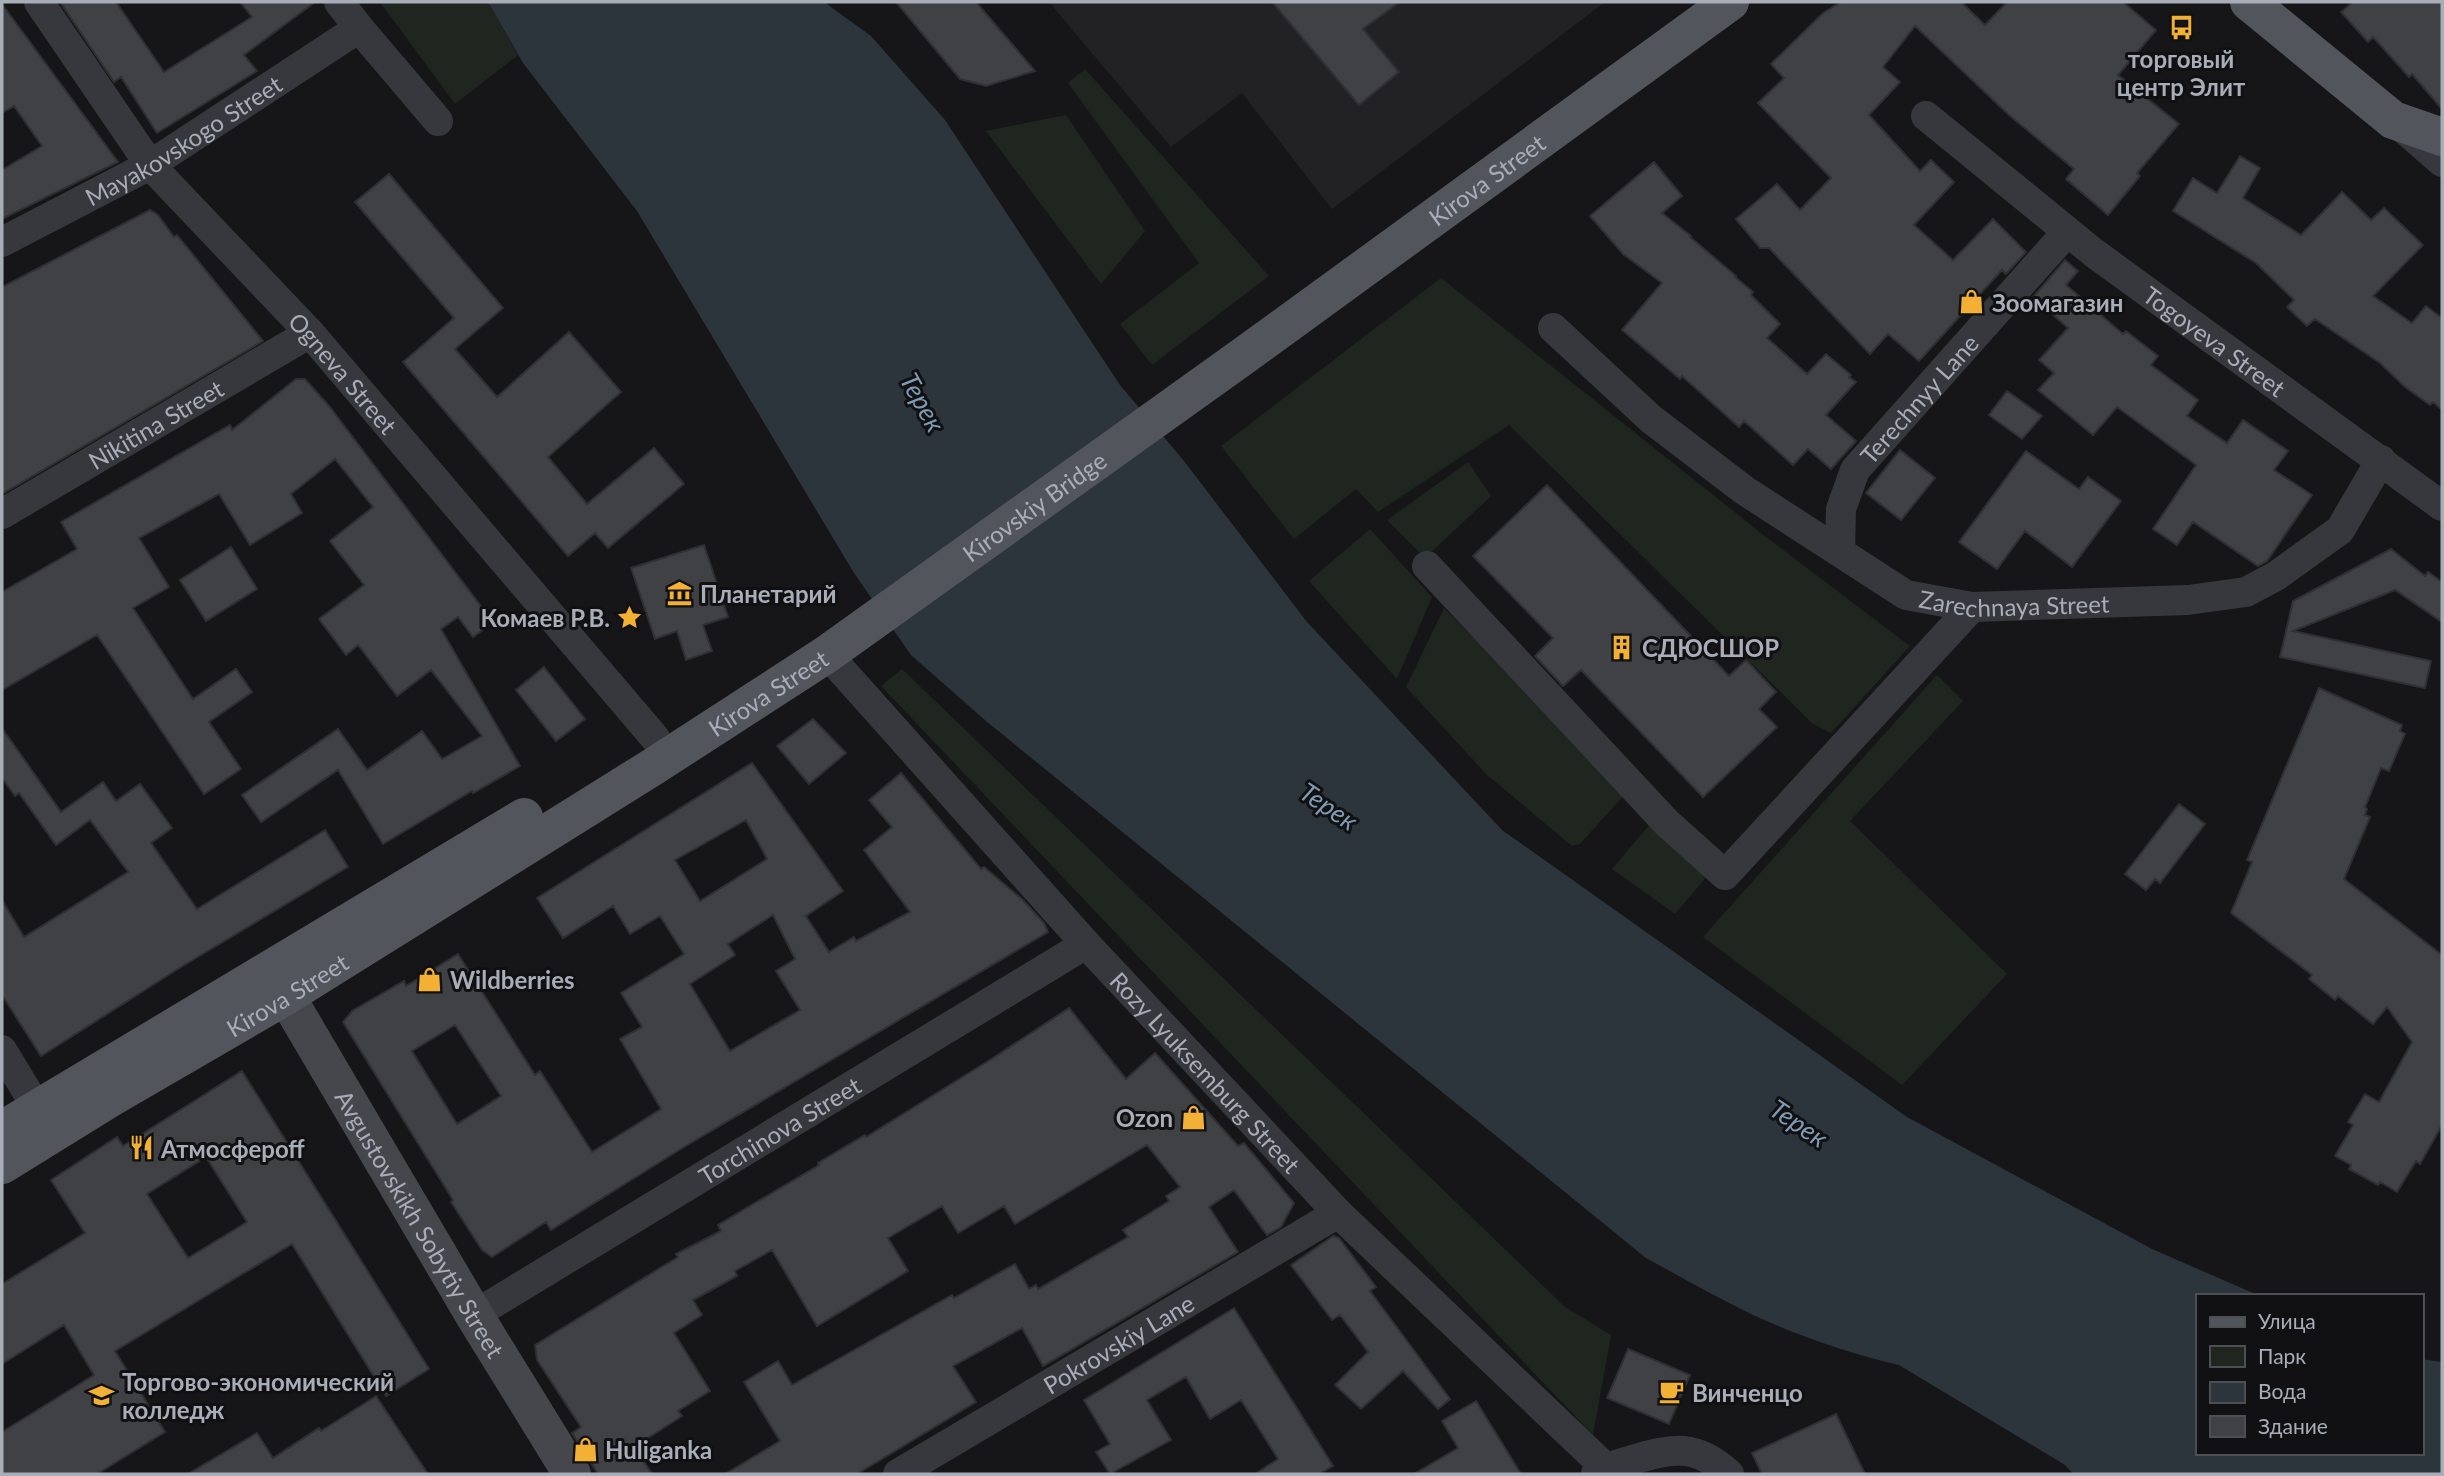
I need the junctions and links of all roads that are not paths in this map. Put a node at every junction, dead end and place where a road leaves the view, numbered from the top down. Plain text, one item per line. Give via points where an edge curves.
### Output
1 (39, 2) edge
2 (339, 2) edge
3 (1730, 2) edge
4 (2249, 2) edge
5 (359, 28) junction
6 (1926, 116) dead end
7 (2393, 120) junction
8 (438, 121) dead end
9 (2442, 137) edge
10 (2442, 162) edge
11 (150, 165) junction
12 (2067, 232) junction
13 (2, 242) edge
14 (1553, 328) dead end
15 (310, 333) junction
16 (1242, 357) joint
17 (2381, 460) junction
18 (2442, 506) edge
19 (2, 514) edge
20 (1840, 552) junction
21 (1427, 566) dead end
22 (1972, 607) junction
23 (835, 649) junction
24 (655, 738) junction
25 (1086, 944) junction
26 (278, 984) junction
27 (2, 1050) edge
28 (37, 1108) junction
29 (2, 1130) edge
30 (2, 1166) edge
31 (1338, 1213) junction
32 (474, 1315) junction
33 (1601, 1471) edge
34 (572, 1474) edge
35 (898, 1474) edge
36 (1729, 1474) edge

1 - 11 street, Ogneva Street
2 - 5 street
3 - 16 main road, Kirova Street
4 - 7 main road
5 - 8 street
5 - 11 street, Mayakovskogo Street
6 - 12 street, Togoyeva Street
7 - 9 main road
7 - 10 street
11 - 13 street, Mayakovskogo Street
11 - 15 street, Ogneva Street
12 - 17 street, Togoyeva Street
12 - 20 street, Terechnyy Lane via 1854,470 1841,509
14 - 20 street, Zarechnaya Street via 1651,419 1744,490
15 - 19 street, Nikitina Street
15 - 24 street, Ogneva Street
16 - 23 main road, Kirovskiy Bridge
17 - 18 street, Togoyeva Street
17 - 22 street, Zarechnaya Street via 2340,530 2246,592 2188,600
20 - 22 street, Zarechnaya Street via 1906,595
21 - 22 street via 1660,816 1725,875
23 - 24 main road, Kirova Street via 727,695
23 - 25 street, Rozy Lyuksemburg Street
23 - 26 main road, Kirova Street via 639,775
24 - 26 main road, Kirova Street
25 - 31 street, Rozy Lyuksemburg Street
25 - 32 street, Torchinova Street
26 - 28 main road, Kirova Street
26 - 30 main road, Kirova Street
26 - 32 street, Avgustovskikh Sobytiy Street
27 - 28 street
28 - 29 main road, Kirova Street
31 - 33 street, Rozy Lyuksemburg Street
31 - 35 street, Pokrovskiy Lane
32 - 34 street, Avgustovskikh Sobytiy Street
33 - 36 street via 1660,1451 1677,1450 1700,1453

